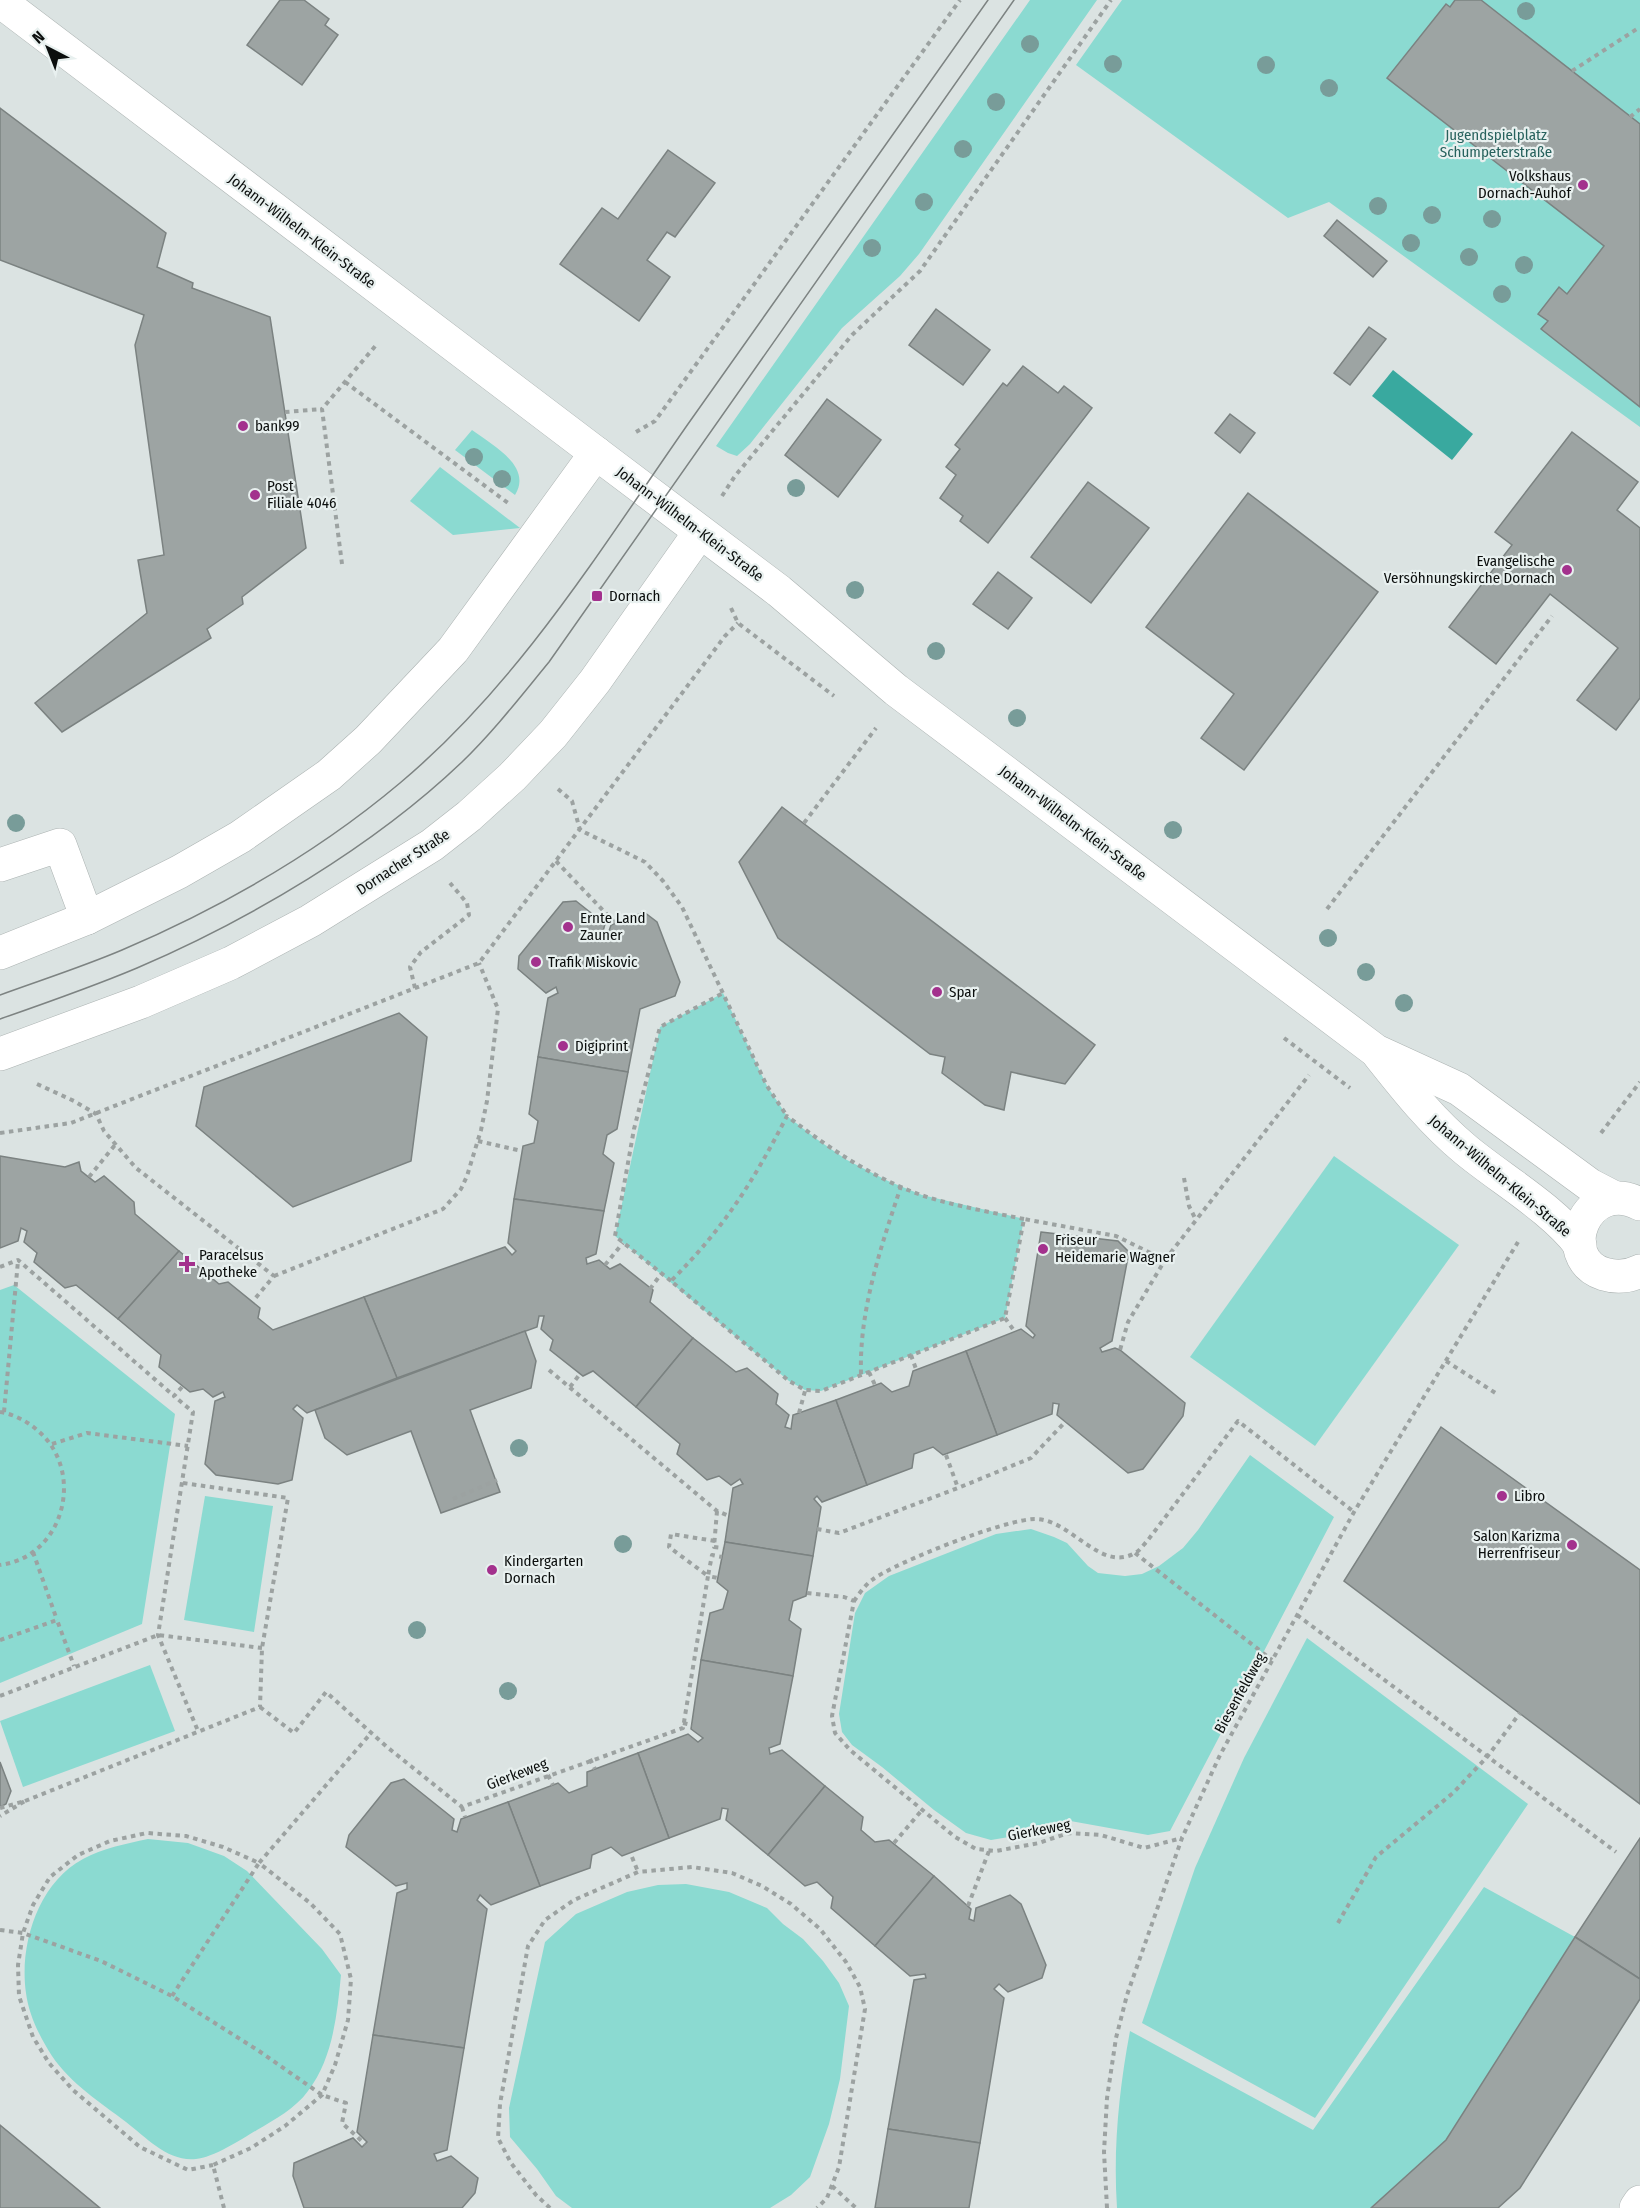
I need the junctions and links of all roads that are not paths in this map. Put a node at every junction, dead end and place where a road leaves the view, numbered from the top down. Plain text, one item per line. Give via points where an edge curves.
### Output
1 (0, 1) edge
2 (596, 453) junction
3 (700, 532) junction
4 (0, 865) edge
5 (87, 918) junction
6 (0, 953) edge
7 (1376, 1051) junction
8 (0, 1054) edge
9 (1628, 1201) edge
10 (1580, 1245) junction
11 (1634, 1277) edge
12 (1640, 2202) edge
13 (1636, 2208) edge

1 - 2 street, Johann-Wilhelm-Klein-Straße
2 - 3 street, Johann-Wilhelm-Klein-Straße
2 - 5 street via 453,650 368,740 329,775 240,837
3 - 7 street, Johann-Wilhelm-Klein-Straße via 778,591 896,690
3 - 8 street, Dornacher Straße via 553,735 512,777 432,845 310,921 231,963 141,1002
4 - 5 street via 60,844
5 - 6 street
7 - 9 street, Johann-Wilhelm-Klein-Straße via 1459,1089 1582,1179
7 - 10 street, Johann-Wilhelm-Klein-Straße via 1432,1120
9 - 10 street, Johann-Wilhelm-Klein-Straße via 1595,1206 1580,1227
10 - 11 street, Johann-Wilhelm-Klein-Straße via 1593,1268 1606,1275
12 - 13 street

